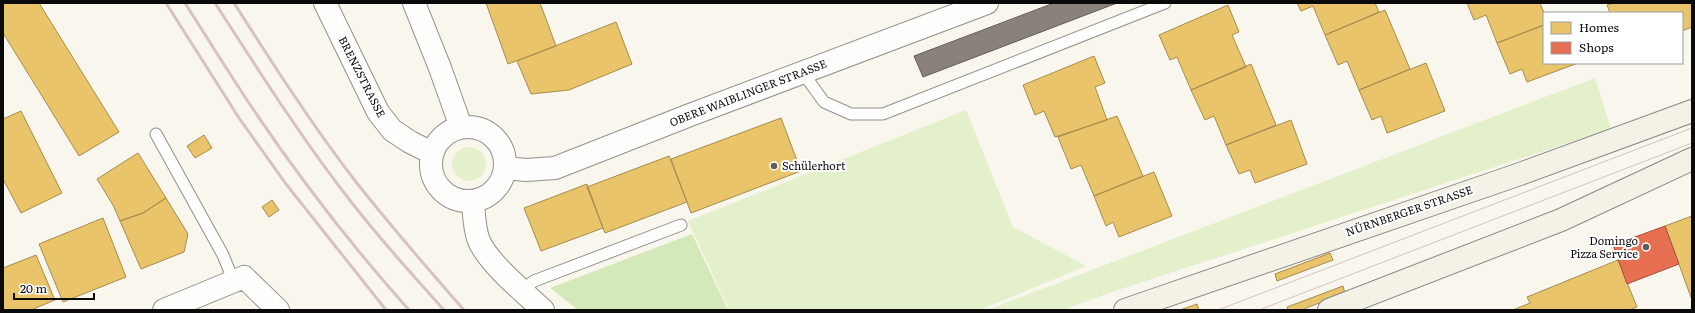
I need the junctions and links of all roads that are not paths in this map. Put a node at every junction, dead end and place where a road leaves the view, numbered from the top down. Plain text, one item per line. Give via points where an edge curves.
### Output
1 (325, 3) edge
2 (414, 3) edge
3 (987, 3) edge
4 (1166, 3) edge
5 (802, 72) junction
6 (1692, 111) edge
7 (461, 127) junction
8 (156, 134) dead end
9 (432, 153) junction
10 (1692, 159) edge
11 (506, 168) junction
12 (473, 201) junction
13 (681, 225) dead end
14 (234, 282) junction
15 (522, 290) junction
16 (164, 310) edge
17 (278, 310) edge
18 (543, 310) edge
19 (1125, 310) edge
20 (1329, 310) edge

1 - 9 street, BRENZSTRASSE via 378,112 392,130
2 - 7 street
3 - 5 street, OBERE WAIBLINGER STRASSE
4 - 5 lane via 883,114 851,114 824,102
5 - 11 street, OBERE WAIBLINGER STRASSE via 555,168
6 - 19 main road, NÜRNBERGER STRASSE via 1520,174
7 - 9 street via 447,132 437,142
7 - 11 street via 482,128 497,139 503,149
8 - 14 lane via 224,255
9 - 12 street via 431,170 437,186 454,199
10 - 20 main road via 1561,220
11 - 12 street via 498,187 489,196
12 - 15 street via 479,241 490,258
13 - 15 lane via 534,281
14 - 16 street
14 - 17 street via 244,277
15 - 18 street

